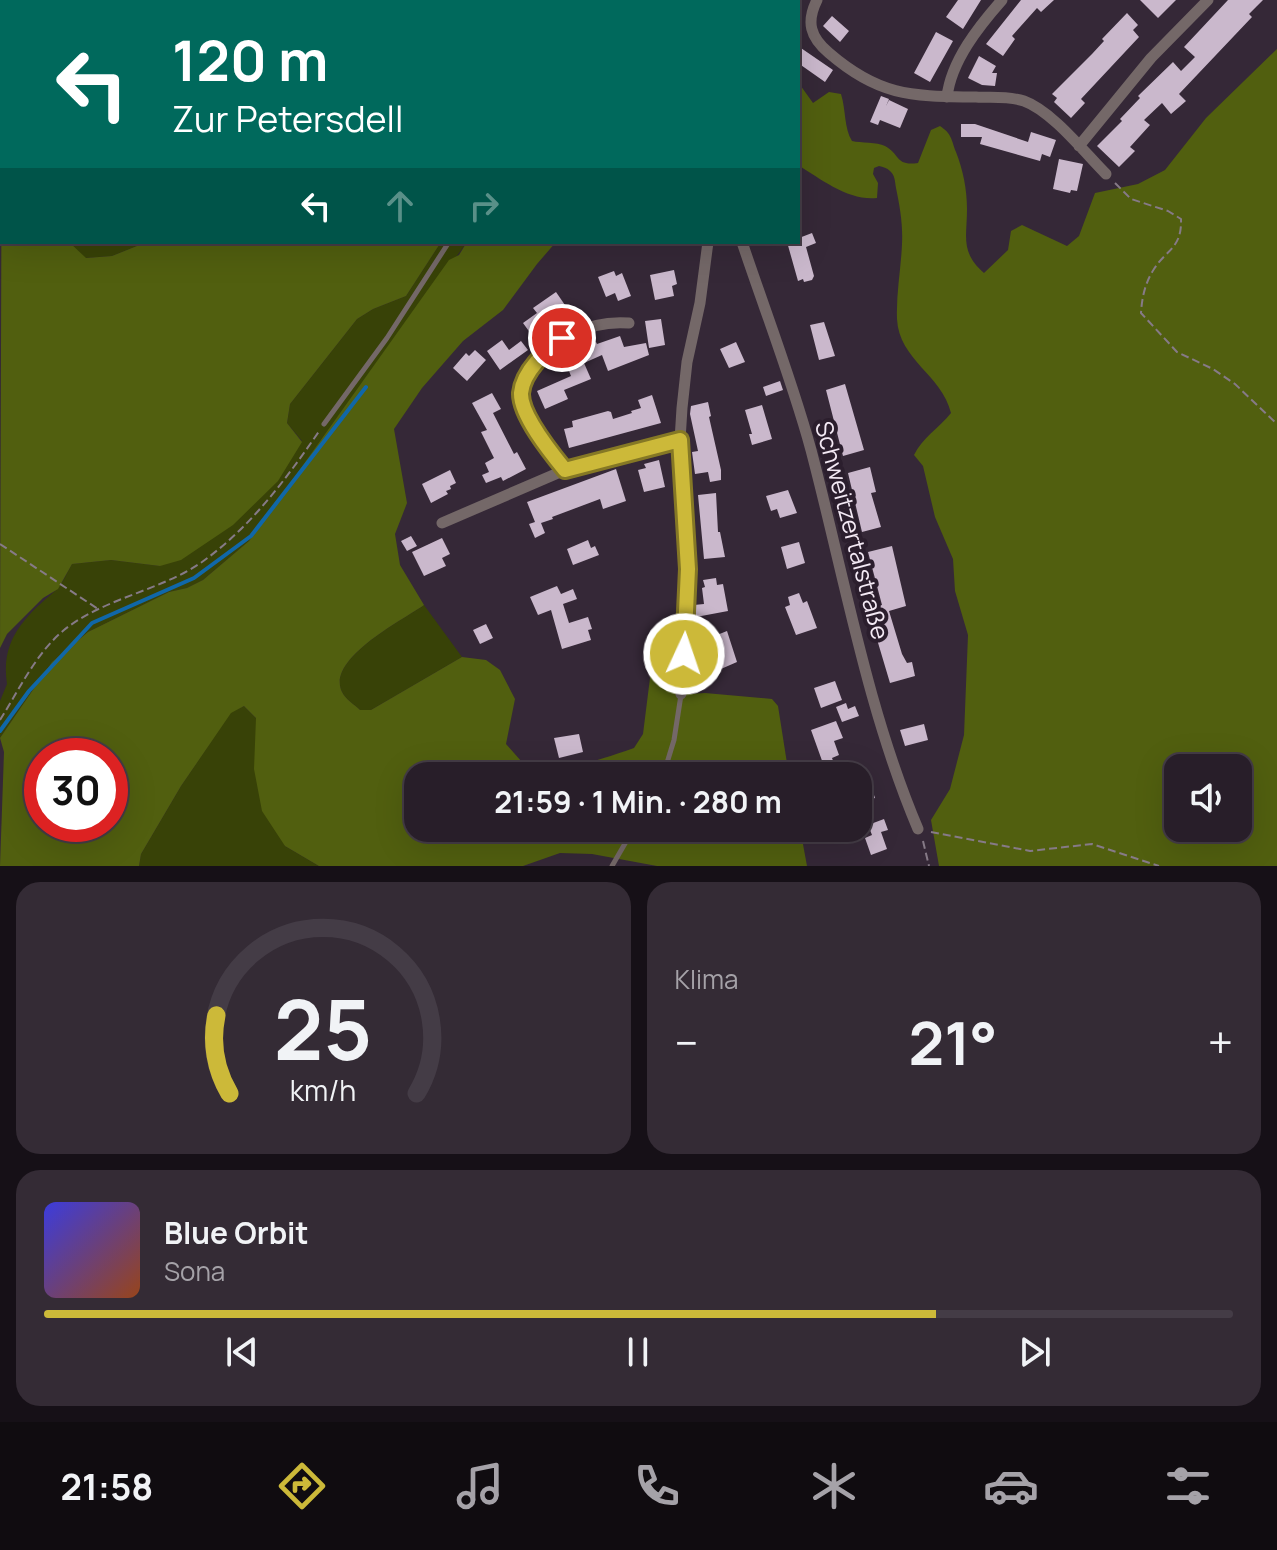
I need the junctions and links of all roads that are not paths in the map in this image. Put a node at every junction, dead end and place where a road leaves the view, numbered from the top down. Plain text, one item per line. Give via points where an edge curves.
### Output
1 (817, 0) edge
2 (1002, 0) edge
3 (1208, 0) edge
4 (947, 97) junction
5 (1079, 146) junction
6 (1106, 174) road end
7 (448, 244) edge
8 (708, 244) edge
9 (743, 244) edge
10 (629, 323) dead end
11 (324, 424) road end
12 (680, 440) junction
13 (565, 470) junction
14 (442, 523) dead end
15 (681, 694) joint
16 (667, 762) edge
17 (918, 829) road end
18 (626, 842) edge
19 (612, 866) edge

1 - 4 street via 810,26 837,60 891,90
2 - 4 street via 962,56
3 - 5 street via 1151,58
4 - 5 street via 1029,103
5 - 6 street
7 - 11 lane
8 - 12 street
9 - 17 street, Schweitzertalstraße via 810,445 885,740
10 - 13 street via 600,325 562,338 525,381 524,406
12 - 13 street
12 - 15 street via 688,569
13 - 14 street
15 - 16 lane
18 - 19 lane

